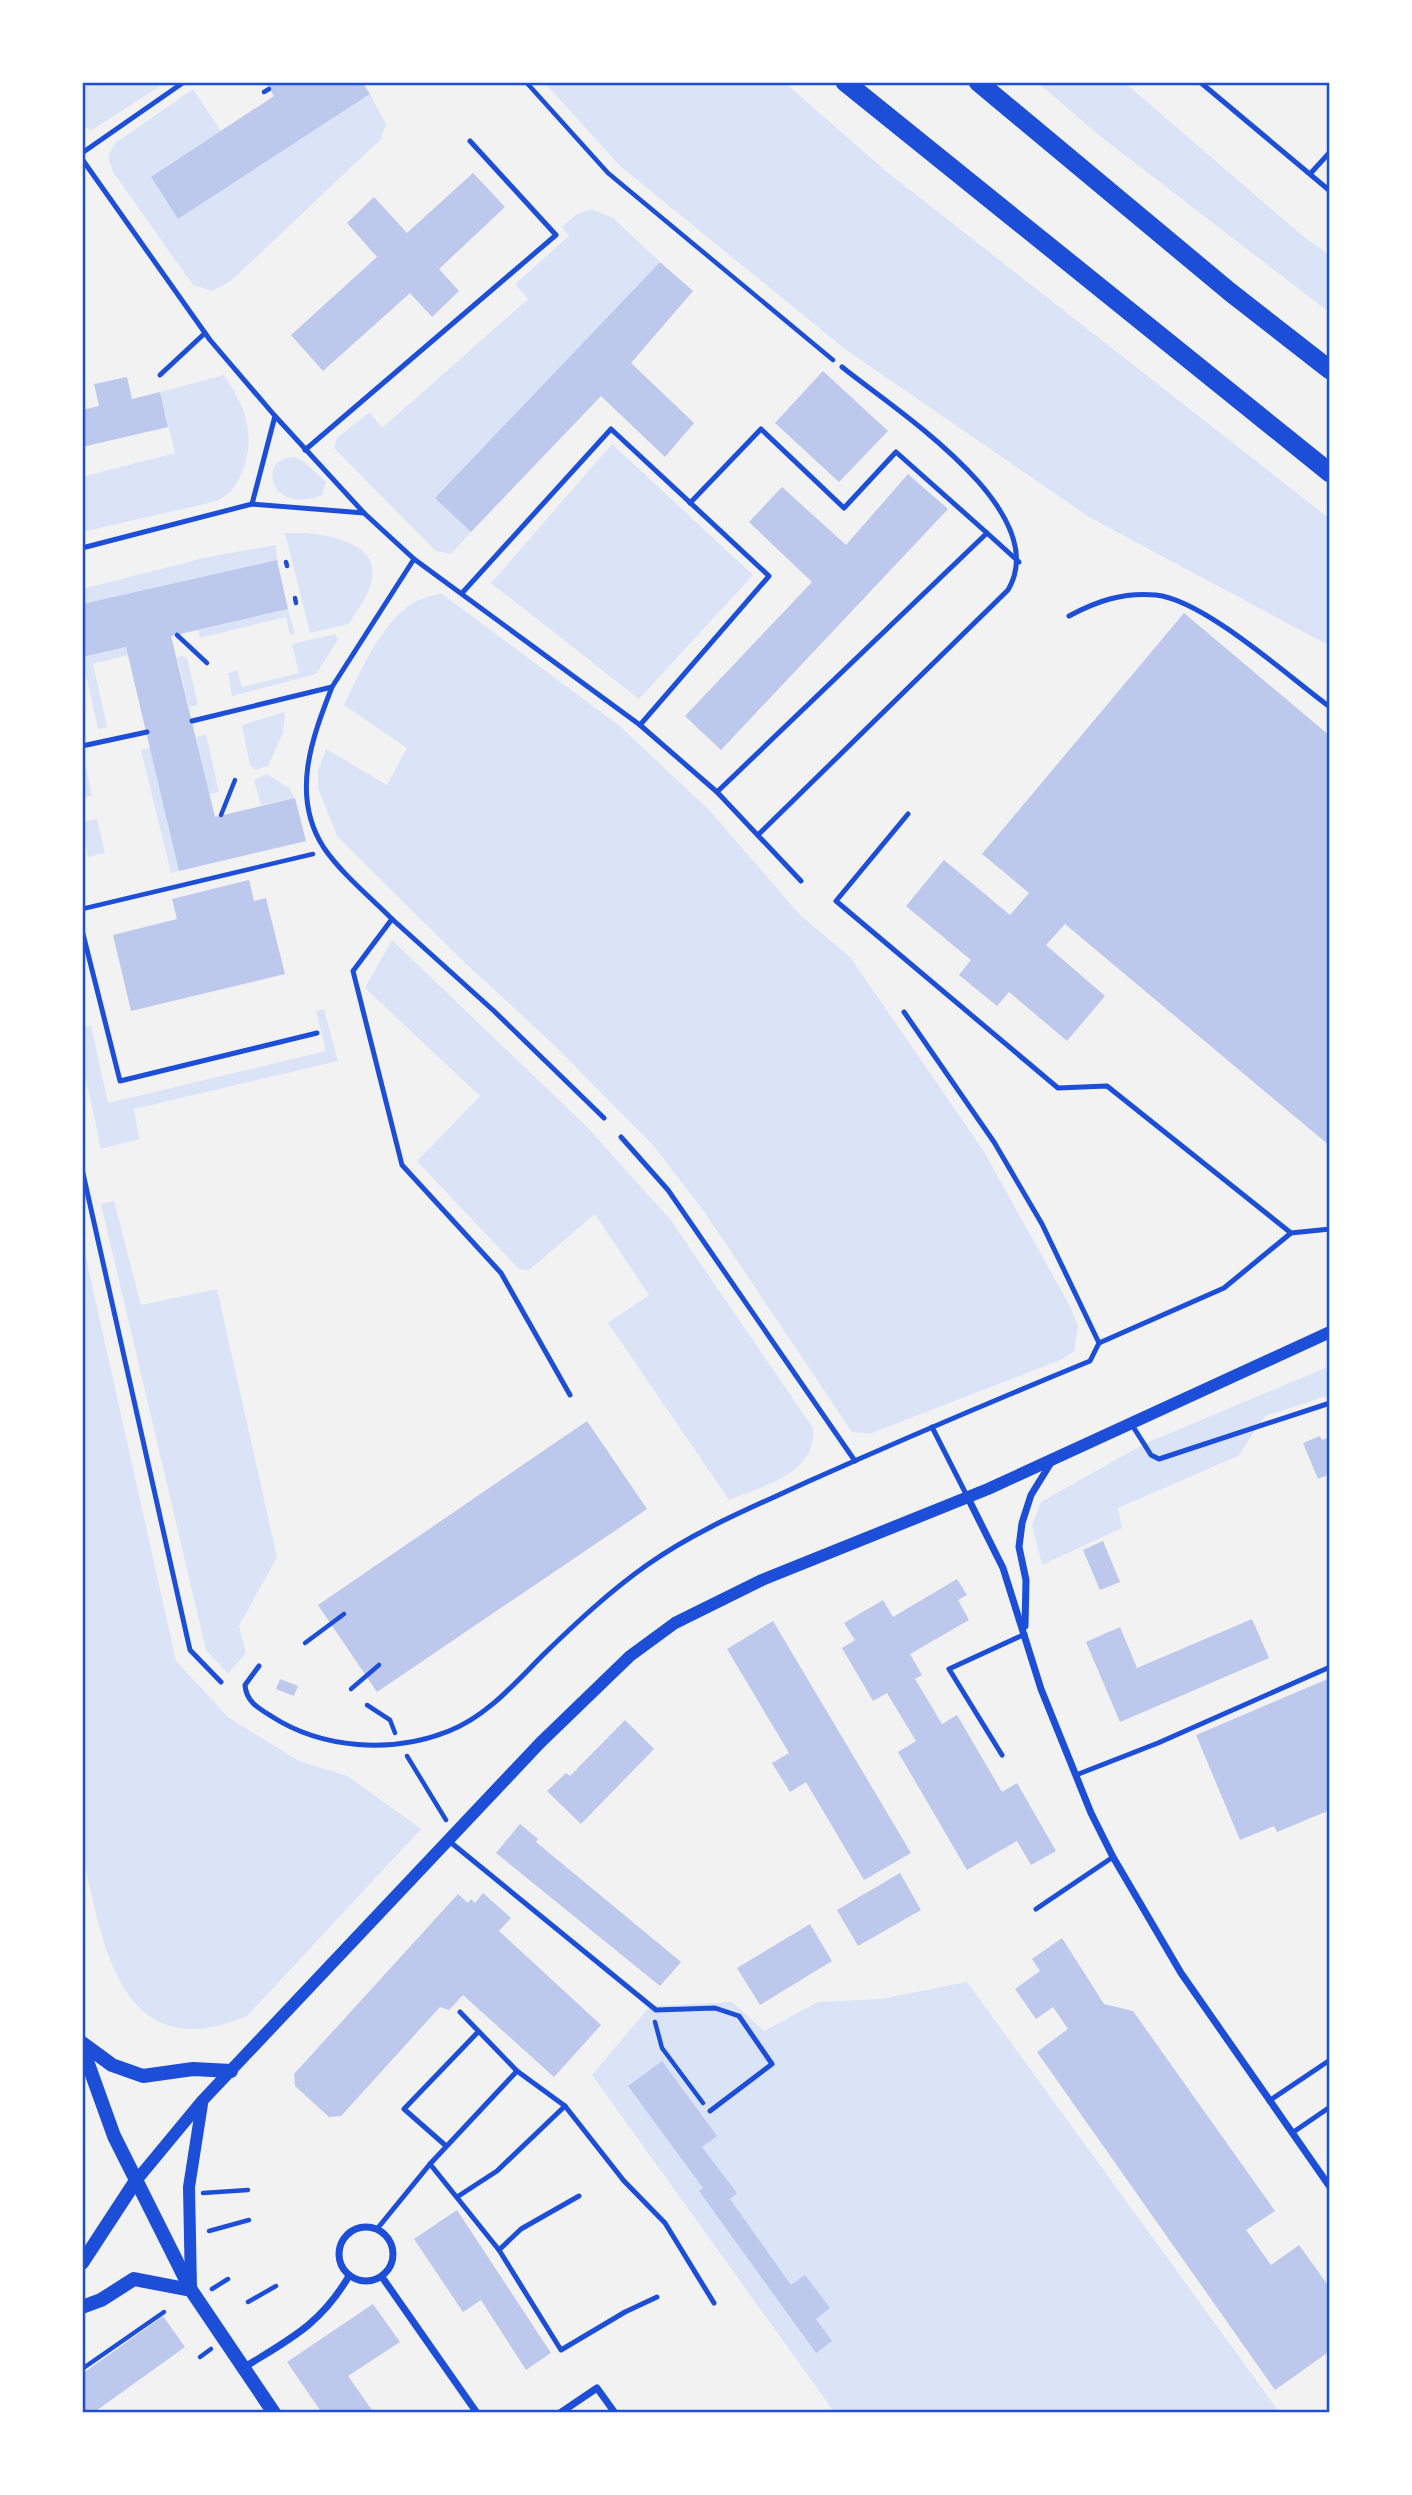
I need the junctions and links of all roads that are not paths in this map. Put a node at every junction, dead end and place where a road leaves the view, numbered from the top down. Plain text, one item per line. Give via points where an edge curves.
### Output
1 (184, 82) edge
2 (845, 82) edge
3 (978, 82) edge
4 (1200, 82) edge
5 (470, 141) dead end
6 (1330, 152) edge
7 (82, 153) edge
8 (82, 159) edge
9 (1310, 174) junction
10 (1330, 191) edge
11 (205, 333) junction
12 (842, 367) road end
13 (1330, 370) edge
14 (160, 375) dead end
15 (275, 416) junction
16 (305, 450) junction
17 (1330, 474) edge
18 (690, 503) junction
19 (252, 504) junction
20 (364, 513) junction
21 (986, 534) junction
22 (82, 548) edge
23 (414, 559) junction
24 (1019, 562) junction
25 (463, 592) junction
26 (1069, 616) dead end
27 (332, 687) junction
28 (1330, 707) edge
29 (192, 721) dead end
30 (640, 725) junction
31 (147, 732) dead end
32 (82, 746) edge
33 (717, 792) junction
34 (908, 814) dead end
35 (758, 835) junction
36 (801, 881) dead end
37 (392, 919) junction
38 (82, 930) edge
39 (904, 1012) dead end
40 (317, 1033) dead end
41 (604, 1118) dead end
42 (621, 1137) dead end
43 (82, 1170) edge
44 (1330, 1229) edge
45 (1291, 1233) junction
46 (1330, 1332) edge
47 (1099, 1343) junction
48 (570, 1395) dead end
49 (1330, 1402) edge
50 (1130, 1422) junction
51 (932, 1427) junction
52 (1055, 1457) junction
53 (855, 1461) junction
54 (968, 1498) junction
55 (1025, 1634) junction
56 (259, 1666) dead end
57 (1330, 1667) edge
58 (221, 1682) dead end
59 (1002, 1755) dead end
60 (1076, 1775) junction
61 (452, 1838) junction
62 (1113, 1857) junction
63 (1036, 1909) dead end
64 (460, 2012) dead end
65 (478, 2032) junction
66 (83, 2047) edge
67 (1330, 2060) edge
68 (82, 2070) edge
69 (231, 2071) junction
70 (517, 2071) junction
71 (202, 2101) junction
72 (1269, 2101) junction
73 (565, 2106) junction
74 (1330, 2107) edge
75 (710, 2111) road end
76 (1292, 2133) junction
77 (445, 2145) junction
78 (430, 2164) junction
79 (135, 2182) junction
80 (1330, 2187) edge
81 (579, 2196) dead end
82 (457, 2197) junction
83 (377, 2229) junction
84 (499, 2250) junction
85 (82, 2263) edge
86 (349, 2276) junction
87 (382, 2277) junction
88 (191, 2290) junction
89 (657, 2297) dead end
90 (714, 2304) dead end
91 (82, 2307) edge
92 (243, 2368) junction
93 (274, 2413) edge
94 (477, 2413) edge
95 (560, 2413) edge
96 (615, 2413) edge

1 - 7 lane
2 - 17 highway
3 - 13 highway
4 - 9 lane
5 - 16 lane via 555,235
6 - 9 lane
8 - 11 lane
9 - 10 lane
11 - 14 lane
11 - 15 lane
12 - 24 lane via 968,470 1003,514
15 - 16 lane
15 - 19 lane
16 - 20 lane
18 - 21 lane via 761,429 844,508 896,452
18 - 25 lane via 611,429
18 - 30 lane via 769,576
19 - 20 lane
19 - 22 lane
20 - 23 lane
21 - 24 lane
21 - 33 lane
23 - 25 lane
23 - 27 lane
24 - 35 lane via 1008,590
25 - 30 lane
26 - 28 lane via 1096,601 1125,594 1157,595 1185,603
27 - 29 lane
27 - 37 lane via 306,768 309,807 326,851
30 - 33 lane
31 - 32 lane
33 - 35 lane
34 - 45 lane via 836,901 1058,1088 1107,1086
35 - 36 lane
37 - 41 lane
37 - 48 lane via 353,971 402,1165 501,1273
38 - 40 lane via 120,1081
39 - 47 lane via 994,1142 1042,1224
42 - 53 lane via 668,1190
43 - 58 lane via 190,1650
44 - 45 lane
45 - 47 lane via 1224,1288
46 - 50 street
47 - 51 lane via 1090,1361
49 - 50 lane via 1159,1459 1151,1455
50 - 52 street
51 - 53 lane
51 - 54 lane
52 - 54 street
52 - 55 street via 1031,1494 1022,1522
53 - 56 lane via 679,1544 594,1607 495,1703 446,1732 398,1742 338,1743 279,1721 253,1704 245,1685
54 - 55 street via 995,1548
54 - 61 street via 762,1580 675,1623 630,1656 583,1700
55 - 59 lane via 949,1669
55 - 60 street via 1041,1689
57 - 60 lane
60 - 62 street
61 - 69 street
61 - 75 lane via 656,2010 715,2008 739,2016 772,2064
62 - 63 lane
62 - 72 street via 1181,1973
64 - 65 lane
65 - 70 lane
65 - 77 lane via 404,2109
66 - 68 main road
66 - 69 main road via 112,2065 143,2076 193,2069
66 - 79 main road
67 - 72 lane
69 - 71 street
70 - 73 lane
70 - 77 lane
71 - 79 street
71 - 88 street via 189,2187
72 - 76 street
73 - 82 lane via 497,2171
73 - 90 lane via 624,2181 665,2223
74 - 76 lane
76 - 80 street
77 - 78 lane
78 - 82 lane
78 - 83 lane
79 - 85 main road
79 - 88 main road
81 - 84 lane via 521,2229
82 - 84 lane
83 - 86 street via 359,2228 345,2237 339,2253
83 - 87 street via 385,2234 393,2252
84 - 89 lane via 561,2350
86 - 87 street via 366,2282
86 - 92 street via 313,2325
87 - 94 street
88 - 91 main road via 134,2279
88 - 92 main road
92 - 93 main road
95 - 96 street via 597,2388

